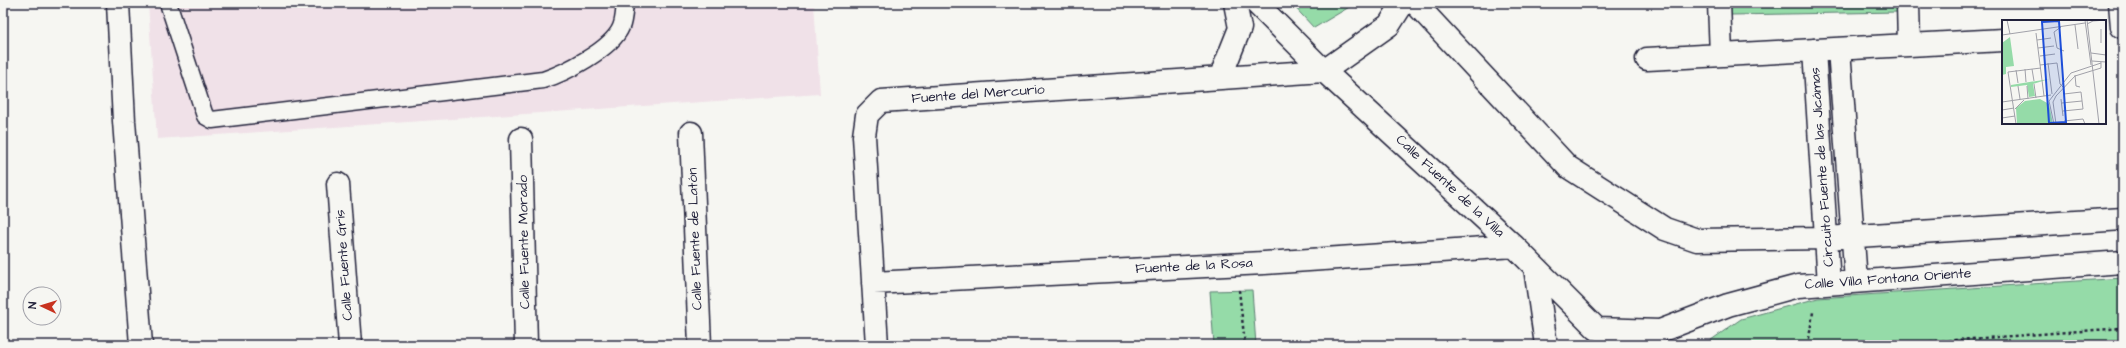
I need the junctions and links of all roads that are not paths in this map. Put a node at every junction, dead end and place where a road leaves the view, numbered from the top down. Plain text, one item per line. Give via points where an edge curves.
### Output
1 (118, 3) edge
2 (168, 3) edge
3 (625, 3) edge
4 (1236, 3) edge
5 (1256, 3) edge
6 (1403, 3) edge
7 (1415, 3) edge
8 (1719, 3) edge
9 (1908, 3) edge
10 (2120, 3) edge
11 (2117, 28) edge
12 (2002, 40) edge
13 (1909, 45) junction
14 (1839, 49) junction
15 (1814, 50) junction
16 (1720, 55) junction
17 (1647, 59) dead end
18 (1324, 71) junction
19 (1220, 78) junction
20 (691, 133) dead end
21 (521, 139) dead end
22 (338, 184) dead end
23 (2123, 219) edge
24 (1853, 236) junction
25 (1826, 238) junction
26 (1514, 246) junction
27 (2123, 262) edge
28 (1535, 268) junction
29 (1856, 282) junction
30 (873, 283) junction
31 (1823, 284) junction
32 (1655, 338) edge
33 (141, 345) edge
34 (350, 345) edge
35 (526, 345) edge
36 (700, 345) edge
37 (877, 345) edge
38 (1546, 345) edge

1 - 33 street
2 - 3 lane via 205,116 212,120 543,80 557,76 607,46 621,27
4 - 19 street via 1240,28
5 - 18 street, Calle Fuente de la Villa
6 - 18 street via 1389,25
7 - 25 street via 1568,167 1666,229 1697,240
8 - 16 street
9 - 13 street
10 - 11 street
12 - 13 street, Circuito Fuente de las Jicámas
13 - 14 street, Circuito Fuente de las Jicámas
14 - 15 street, Circuito Fuente de las Jicámas
14 - 24 street, Circuito Fuente de las Jicámas
15 - 16 street, Circuito Fuente de las Jicámas
15 - 25 street, Circuito Fuente de las Jicámas
16 - 17 street, Circuito Fuente de las Jicámas
18 - 19 street, Fuente del Mercurio
18 - 26 street, Calle Fuente de la Villa
19 - 30 street, Fuente del Mercurio via 881,101 867,115 864,136
20 - 36 street, Calle Fuente de Latón
21 - 35 street, Calle Fuente Morado
22 - 34 street, Calle Fuente Gris
23 - 24 street
24 - 25 street
24 - 29 street, Circuito Fuente de las Jicámas
25 - 31 street, Circuito Fuente de las Jicámas
26 - 28 street, Calle Fuente de la Villa
26 - 30 street, Fuente de la Rosa via 1237,264
27 - 29 street, Calle Villa Fontana Oriente
28 - 32 street, Calle Fuente de la Villa via 1598,329
28 - 38 street
29 - 31 street, Calle Villa Fontana Oriente
30 - 37 street, Fuente del Mercurio
31 - 32 street, Calle Villa Fontana Oriente via 1798,286 1728,305

